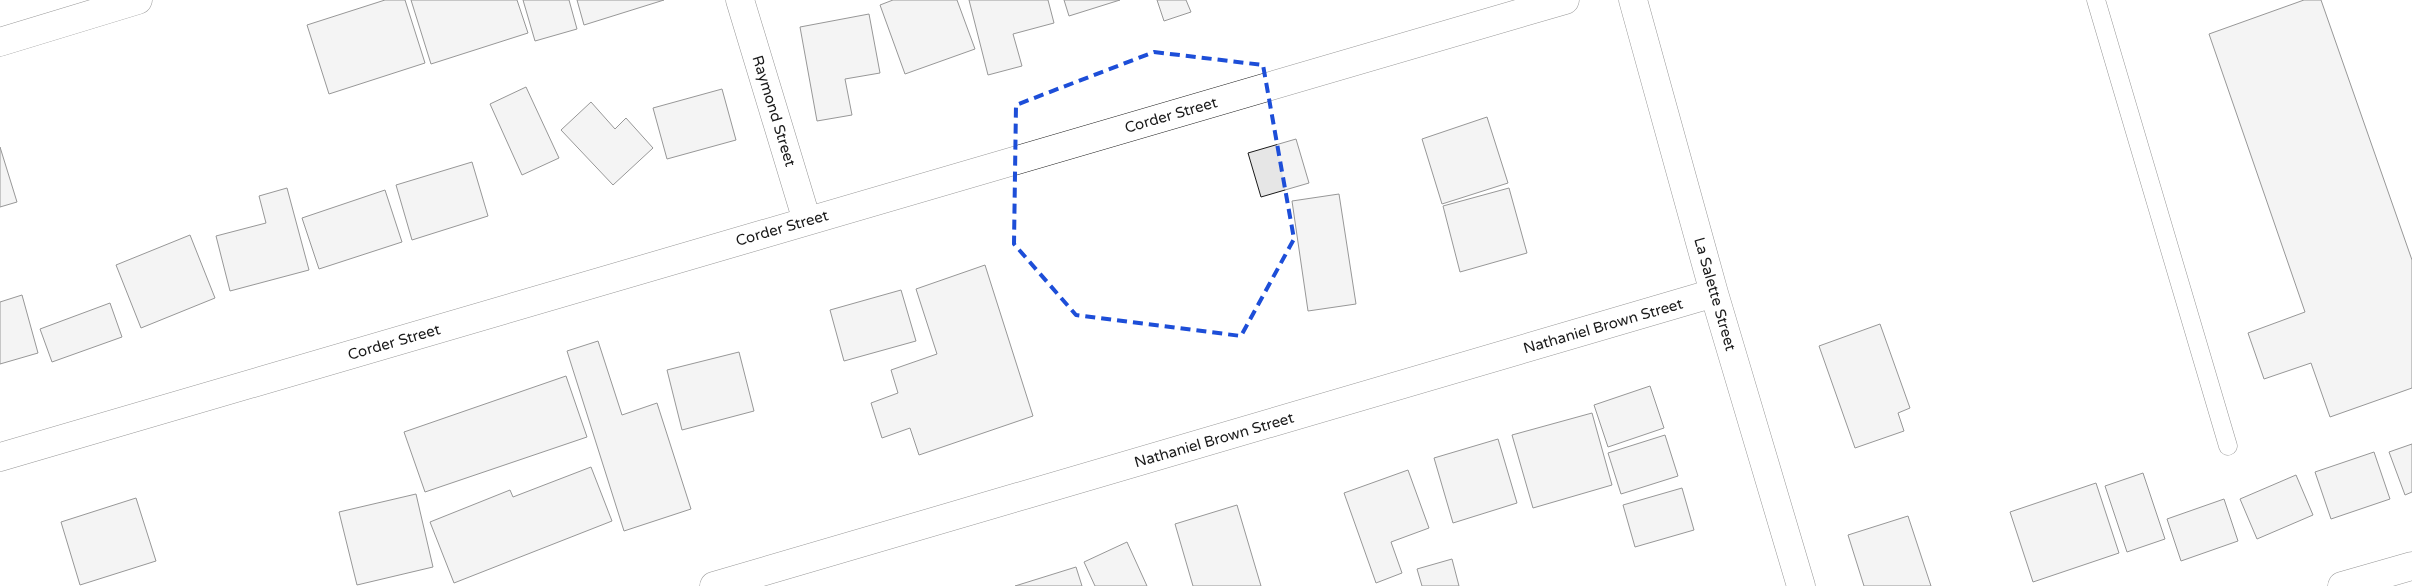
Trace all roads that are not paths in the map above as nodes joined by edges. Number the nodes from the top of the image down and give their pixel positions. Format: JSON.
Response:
{"nodes":[{"id":1,"x":138,"y":0,"type":"edge"},
{"id":2,"x":740,"y":0,"type":"edge"},
{"id":3,"x":1565,"y":0,"type":"edge"},
{"id":4,"x":1633,"y":0,"type":"edge"},
{"id":5,"x":2096,"y":0,"type":"edge"},
{"id":6,"x":0,"y":42,"type":"edge"},
{"id":7,"x":807,"y":221,"type":"junction"},
{"id":8,"x":1714,"y":293,"type":"junction"},
{"id":9,"x":2228,"y":446,"type":"dead end"},
{"id":10,"x":0,"y":457,"type":"edge"},
{"id":11,"x":2412,"y":566,"type":"edge"},
{"id":12,"x":714,"y":586,"type":"edge"},
{"id":13,"x":1801,"y":586,"type":"edge"},
{"id":14,"x":2342,"y":586,"type":"edge"}],
"edges":[{"from":1,"to":6,"type":"street"},
{"from":2,"to":7,"type":"street","name":"Raymond Street"},
{"from":3,"to":7,"type":"street","name":"Corder Street"},
{"from":4,"to":8,"type":"street","name":"La Salette Street"},
{"from":5,"to":9,"type":"lane"},
{"from":7,"to":10,"type":"street","name":"Corder Street"},
{"from":8,"to":12,"type":"street","name":"Nathaniel Brown Street"},
{"from":8,"to":13,"type":"street","name":"La Salette Street"},
{"from":11,"to":14,"type":"street"}]}
